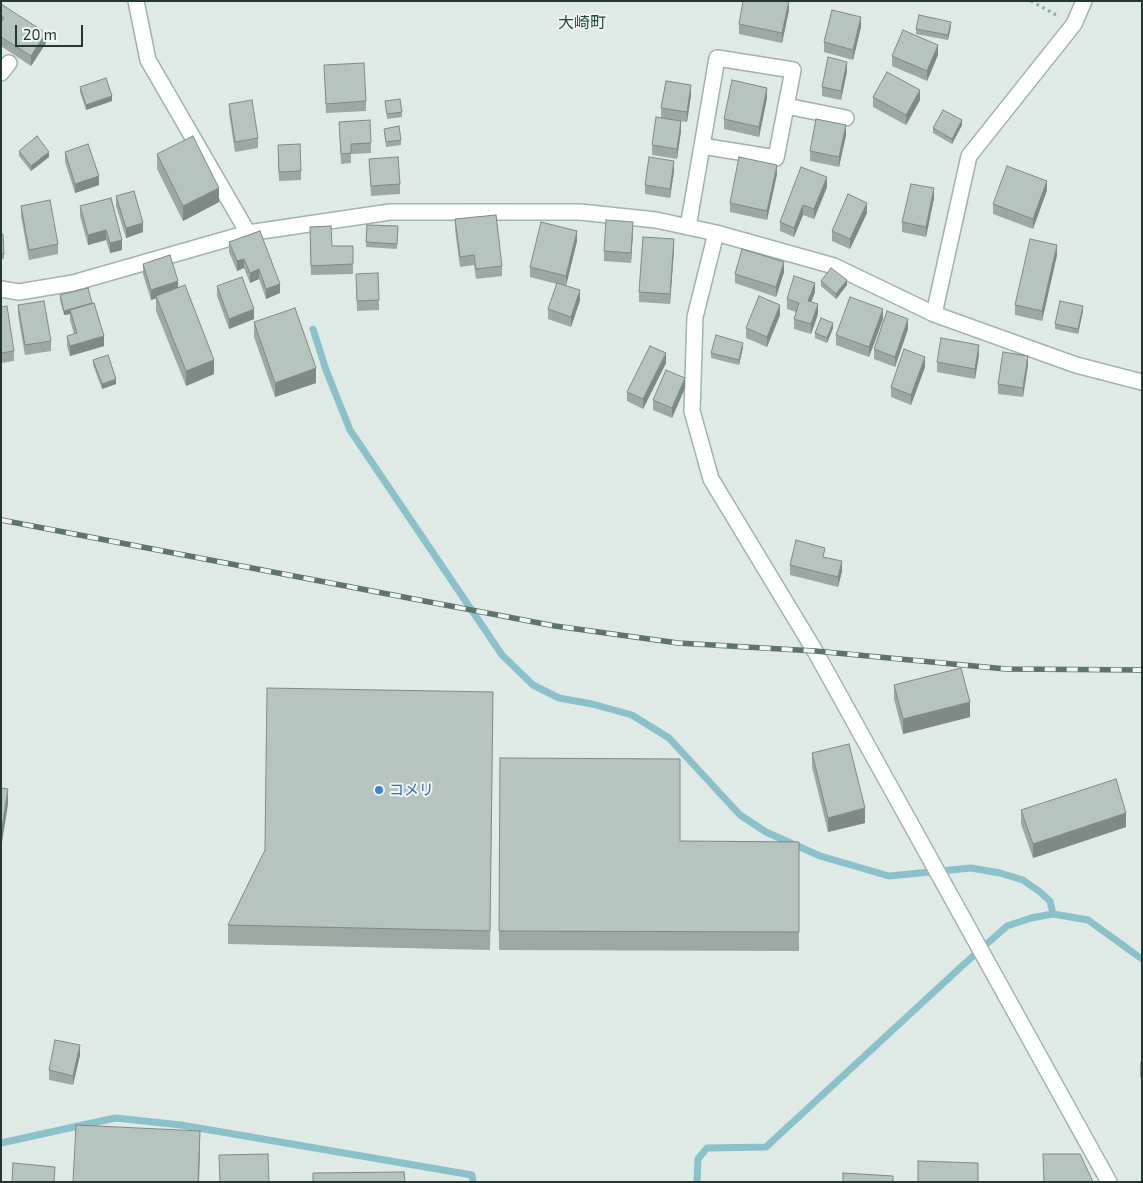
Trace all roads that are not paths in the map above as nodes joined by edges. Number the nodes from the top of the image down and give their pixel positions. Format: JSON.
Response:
{"nodes":[{"id":1,"x":136,"y":1,"type":"edge"},
{"id":2,"x":1084,"y":1,"type":"edge"},
{"id":3,"x":786,"y":106,"type":"junction"},
{"id":4,"x":846,"y":118,"type":"dead end"},
{"id":5,"x":702,"y":146,"type":"junction"},
{"id":6,"x":688,"y":227,"type":"junction"},
{"id":7,"x":248,"y":232,"type":"junction"},
{"id":8,"x":716,"y":234,"type":"junction"},
{"id":9,"x":1,"y":289,"type":"edge"},
{"id":10,"x":934,"y":314,"type":"junction"},
{"id":11,"x":1142,"y":382,"type":"edge"},
{"id":12,"x":1109,"y":1182,"type":"edge"}],
"edges":[{"from":1,"to":7,"type":"street"},
{"from":2,"to":10,"type":"street"},
{"from":3,"to":4,"type":"street"},
{"from":3,"to":5,"type":"street"},
{"from":3,"to":5,"type":"street"},
{"from":5,"to":6,"type":"street"},
{"from":6,"to":7,"type":"street"},
{"from":6,"to":8,"type":"street"},
{"from":7,"to":9,"type":"street"},
{"from":8,"to":10,"type":"street"},
{"from":8,"to":12,"type":"street"},
{"from":10,"to":11,"type":"street"}]}
